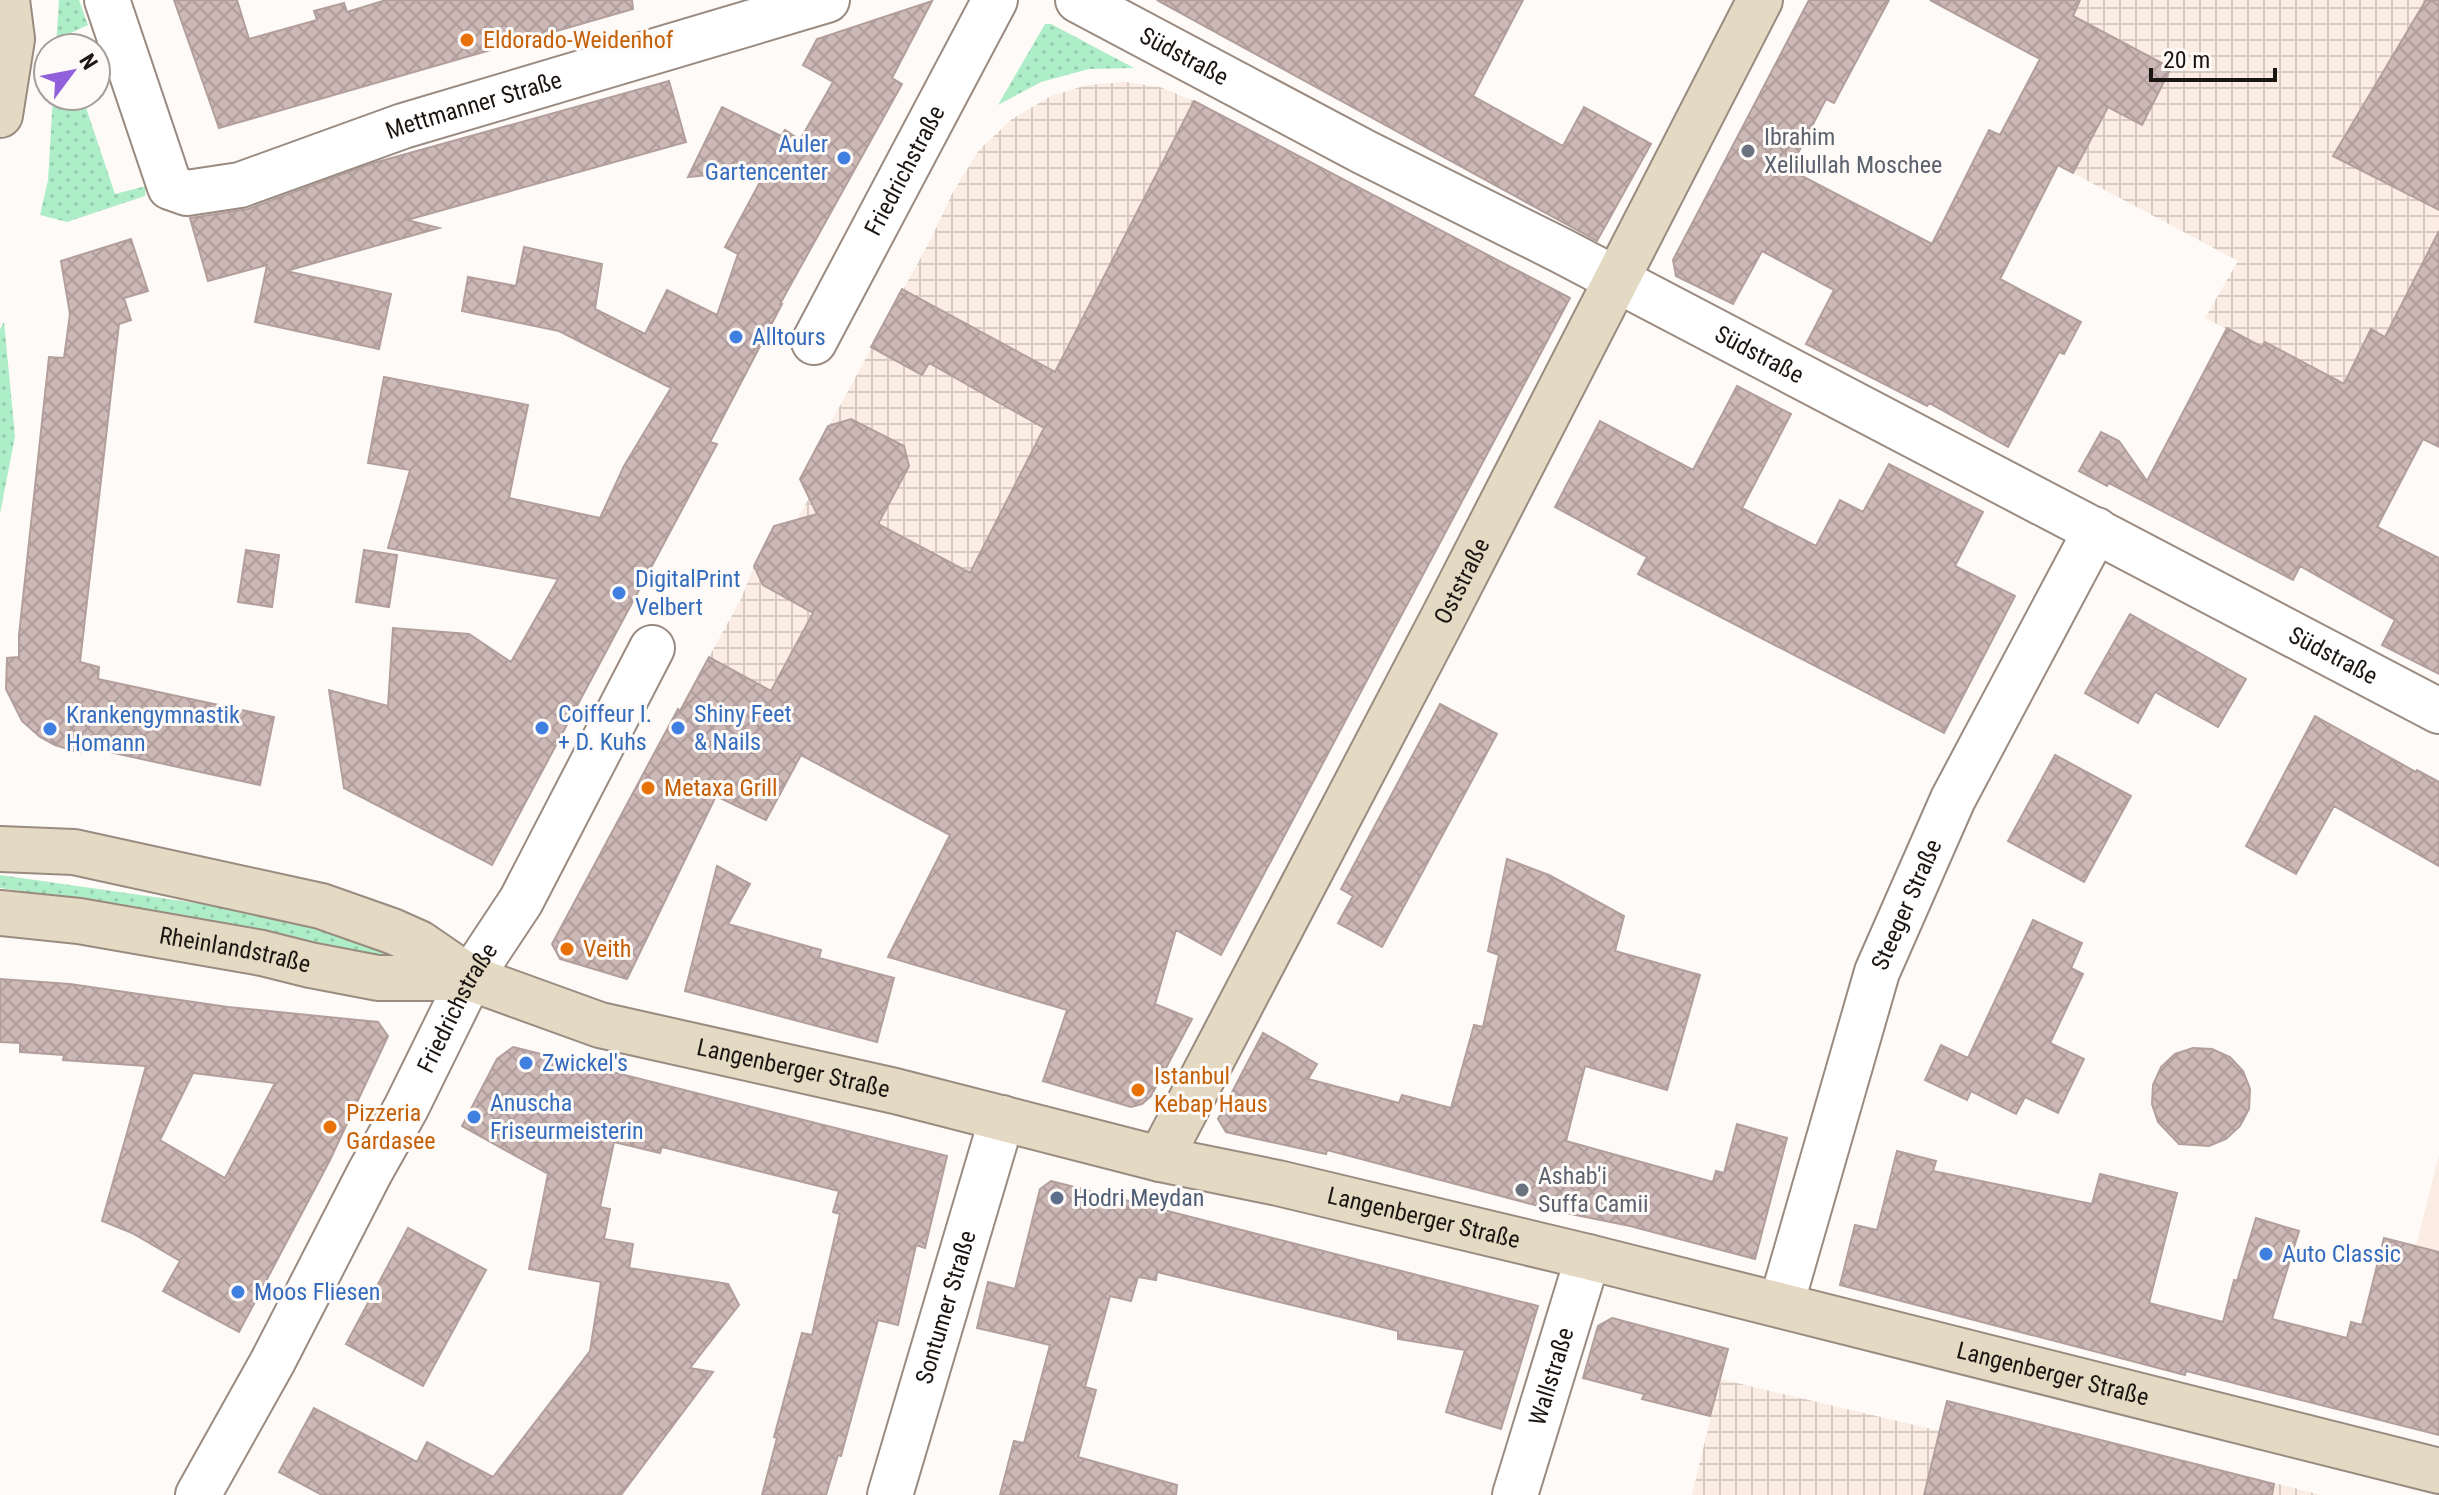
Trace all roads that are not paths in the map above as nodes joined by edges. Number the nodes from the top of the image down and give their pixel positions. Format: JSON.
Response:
{"nodes":[{"id":1,"x":7,"y":0,"type":"edge"},
{"id":2,"x":107,"y":0,"type":"edge"},
{"id":3,"x":827,"y":0,"type":"edge"},
{"id":4,"x":995,"y":0,"type":"edge"},
{"id":5,"x":1078,"y":0,"type":"edge"},
{"id":6,"x":1760,"y":0,"type":"edge"},
{"id":7,"x":0,"y":115,"type":"edge"},
{"id":8,"x":1616,"y":280,"type":"junction"},
{"id":9,"x":814,"y":342,"type":"dead end"},
{"id":10,"x":2096,"y":530,"type":"junction"},
{"id":11,"x":652,"y":648,"type":"dead end"},
{"id":12,"x":2439,"y":711,"type":"edge"},
{"id":13,"x":0,"y":849,"type":"edge"},
{"id":14,"x":0,"y":913,"type":"edge"},
{"id":15,"x":470,"y":978,"type":"junction"},
{"id":16,"x":1002,"y":1118,"type":"junction"},
{"id":17,"x":1160,"y":1159,"type":"junction"},
{"id":18,"x":1588,"y":1257,"type":"junction"},
{"id":19,"x":1781,"y":1305,"type":"junction"},
{"id":20,"x":2439,"y":1471,"type":"edge"},
{"id":21,"x":198,"y":1495,"type":"edge"},
{"id":22,"x":890,"y":1495,"type":"edge"},
{"id":23,"x":1515,"y":1495,"type":"edge"}],
"edges":[{"from":1,"to":7,"type":"main road"},
{"from":2,"to":3,"type":"street","name":"Mettmanner Straße"},
{"from":4,"to":9,"type":"street","name":"Friedrichstraße"},
{"from":5,"to":8,"type":"street","name":"Südstraße"},
{"from":6,"to":8,"type":"main road","name":"Oststraße"},
{"from":8,"to":10,"type":"street","name":"Südstraße"},
{"from":8,"to":17,"type":"main road","name":"Oststraße"},
{"from":10,"to":12,"type":"street","name":"Südstraße"},
{"from":10,"to":19,"type":"street","name":"Steeger Straße"},
{"from":11,"to":15,"type":"street","name":"Friedrichstraße"},
{"from":13,"to":15,"type":"main road","name":"Langenberger Straße"},
{"from":14,"to":15,"type":"main road","name":"Rheinlandstraße"},
{"from":15,"to":16,"type":"main road","name":"Langenberger Straße"},
{"from":15,"to":21,"type":"street","name":"Friedrichstraße"},
{"from":16,"to":17,"type":"main road","name":"Langenberger Straße"},
{"from":16,"to":22,"type":"street","name":"Sontumer Straße"},
{"from":17,"to":18,"type":"main road","name":"Langenberger Straße"},
{"from":18,"to":19,"type":"main road","name":"Langenberger Straße"},
{"from":18,"to":23,"type":"street","name":"Wallstraße"},
{"from":19,"to":20,"type":"main road","name":"Langenberger Straße"}]}
